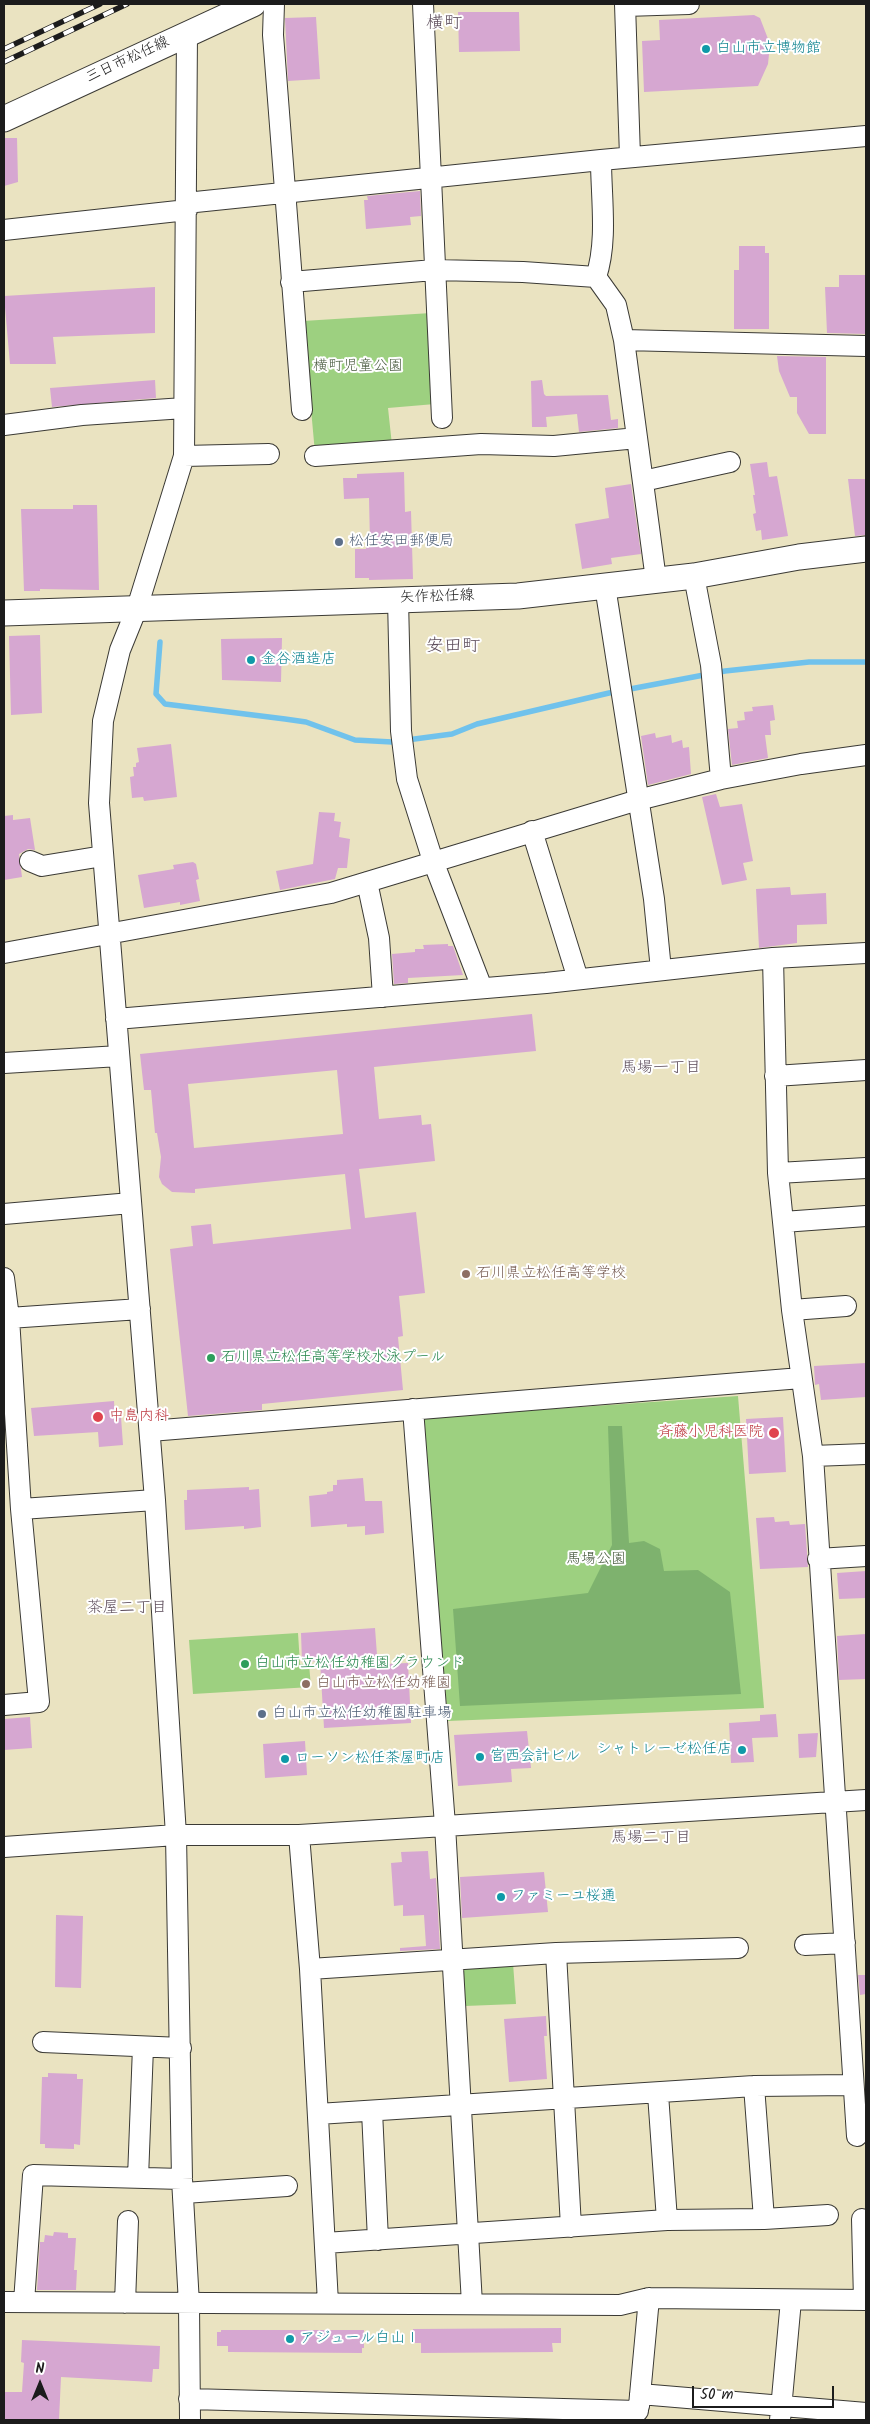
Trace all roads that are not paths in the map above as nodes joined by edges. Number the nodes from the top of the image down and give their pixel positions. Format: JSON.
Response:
{"nodes":[{"id":1,"x":253,"y":4,"type":"edge"},
{"id":2,"x":274,"y":4,"type":"edge"},
{"id":3,"x":423,"y":4,"type":"edge"},
{"id":4,"x":689,"y":4,"type":"edge"},
{"id":5,"x":625,"y":5,"type":"edge"},
{"id":6,"x":187,"y":33,"type":"junction"},
{"id":7,"x":4,"y":119,"type":"edge"},
{"id":8,"x":866,"y":136,"type":"edge"},
{"id":9,"x":630,"y":157,"type":"junction"},
{"id":10,"x":601,"y":160,"type":"junction"},
{"id":11,"x":431,"y":179,"type":"junction"},
{"id":12,"x":284,"y":192,"type":"junction"},
{"id":13,"x":186,"y":206,"type":"junction"},
{"id":14,"x":4,"y":230,"type":"edge"},
{"id":15,"x":434,"y":270,"type":"junction"},
{"id":16,"x":596,"y":277,"type":"junction"},
{"id":17,"x":292,"y":282,"type":"junction"},
{"id":18,"x":624,"y":340,"type":"junction"},
{"id":19,"x":866,"y":346,"type":"edge"},
{"id":20,"x":184,"y":408,"type":"junction"},
{"id":21,"x":302,"y":410,"type":"dead end"},
{"id":22,"x":442,"y":418,"type":"dead end"},
{"id":23,"x":4,"y":425,"type":"edge"},
{"id":24,"x":637,"y":438,"type":"junction"},
{"id":25,"x":269,"y":454,"type":"dead end"},
{"id":26,"x":184,"y":456,"type":"junction"},
{"id":27,"x":315,"y":456,"type":"dead end"},
{"id":28,"x":730,"y":462,"type":"dead end"},
{"id":29,"x":643,"y":482,"type":"junction"},
{"id":30,"x":866,"y":549,"type":"edge"},
{"id":31,"x":694,"y":576,"type":"junction"},
{"id":32,"x":656,"y":580,"type":"junction"},
{"id":33,"x":605,"y":586,"type":"junction"},
{"id":34,"x":398,"y":599,"type":"junction"},
{"id":35,"x":137,"y":608,"type":"junction"},
{"id":36,"x":4,"y":613,"type":"edge"},
{"id":37,"x":866,"y":755,"type":"edge"},
{"id":38,"x":721,"y":779,"type":"junction"},
{"id":39,"x":638,"y":800,"type":"junction"},
{"id":40,"x":532,"y":831,"type":"junction"},
{"id":41,"x":103,"y":856,"type":"junction"},
{"id":42,"x":30,"y":861,"type":"dead end"},
{"id":43,"x":433,"y":861,"type":"junction"},
{"id":44,"x":367,"y":882,"type":"junction"},
{"id":45,"x":109,"y":935,"type":"junction"},
{"id":46,"x":4,"y":953,"type":"edge"},
{"id":47,"x":866,"y":953,"type":"edge"},
{"id":48,"x":773,"y":958,"type":"junction"},
{"id":49,"x":661,"y":970,"type":"junction"},
{"id":50,"x":578,"y":979,"type":"junction"},
{"id":51,"x":482,"y":988,"type":"junction"},
{"id":52,"x":383,"y":997,"type":"junction"},
{"id":53,"x":116,"y":1019,"type":"junction"},
{"id":54,"x":119,"y":1056,"type":"junction"},
{"id":55,"x":4,"y":1063,"type":"edge"},
{"id":56,"x":866,"y":1070,"type":"edge"},
{"id":57,"x":775,"y":1076,"type":"junction"},
{"id":58,"x":866,"y":1168,"type":"edge"},
{"id":59,"x":778,"y":1173,"type":"junction"},
{"id":60,"x":131,"y":1203,"type":"junction"},
{"id":61,"x":4,"y":1214,"type":"edge"},
{"id":62,"x":866,"y":1216,"type":"edge"},
{"id":63,"x":783,"y":1222,"type":"junction"},
{"id":64,"x":4,"y":1278,"type":"edge"},
{"id":65,"x":846,"y":1306,"type":"dead end"},
{"id":66,"x":140,"y":1309,"type":"junction"},
{"id":67,"x":792,"y":1310,"type":"junction"},
{"id":68,"x":9,"y":1318,"type":"junction"},
{"id":69,"x":801,"y":1378,"type":"junction"},
{"id":70,"x":413,"y":1409,"type":"junction"},
{"id":71,"x":150,"y":1431,"type":"junction"},
{"id":72,"x":866,"y":1454,"type":"edge"},
{"id":73,"x":813,"y":1456,"type":"junction"},
{"id":74,"x":155,"y":1500,"type":"junction"},
{"id":75,"x":15,"y":1501,"type":"edge"},
{"id":76,"x":866,"y":1556,"type":"edge"},
{"id":77,"x":818,"y":1559,"type":"junction"},
{"id":78,"x":4,"y":1705,"type":"edge"},
{"id":79,"x":866,"y":1800,"type":"edge"},
{"id":80,"x":834,"y":1802,"type":"junction"},
{"id":81,"x":445,"y":1825,"type":"junction"},
{"id":82,"x":176,"y":1835,"type":"junction"},
{"id":83,"x":299,"y":1835,"type":"junction"},
{"id":84,"x":4,"y":1847,"type":"edge"},
{"id":85,"x":845,"y":1942,"type":"junction"},
{"id":86,"x":805,"y":1945,"type":"dead end"},
{"id":87,"x":738,"y":1948,"type":"dead end"},
{"id":88,"x":556,"y":1953,"type":"junction"},
{"id":89,"x":452,"y":1961,"type":"junction"},
{"id":90,"x":310,"y":1969,"type":"junction"},
{"id":91,"x":42,"y":2042,"type":"dead end"},
{"id":92,"x":143,"y":2046,"type":"junction"},
{"id":93,"x":181,"y":2048,"type":"junction"},
{"id":94,"x":754,"y":2086,"type":"junction"},
{"id":95,"x":857,"y":2093,"type":"edge"},
{"id":96,"x":658,"y":2094,"type":"junction"},
{"id":97,"x":563,"y":2097,"type":"junction"},
{"id":98,"x":462,"y":2104,"type":"junction"},
{"id":99,"x":372,"y":2111,"type":"junction"},
{"id":100,"x":318,"y":2114,"type":"junction"},
{"id":101,"x":856,"y":2136,"type":"dead end"},
{"id":102,"x":138,"y":2178,"type":"junction"},
{"id":103,"x":183,"y":2186,"type":"junction"},
{"id":104,"x":287,"y":2186,"type":"dead end"},
{"id":105,"x":828,"y":2215,"type":"dead end"},
{"id":106,"x":764,"y":2219,"type":"junction"},
{"id":107,"x":862,"y":2219,"type":"dead end"},
{"id":108,"x":667,"y":2220,"type":"junction"},
{"id":109,"x":128,"y":2221,"type":"dead end"},
{"id":110,"x":571,"y":2227,"type":"junction"},
{"id":111,"x":468,"y":2234,"type":"junction"},
{"id":112,"x":378,"y":2240,"type":"junction"},
{"id":113,"x":325,"y":2243,"type":"junction"},
{"id":114,"x":649,"y":2298,"type":"junction"},
{"id":115,"x":791,"y":2300,"type":"junction"},
{"id":116,"x":865,"y":2300,"type":"edge"},
{"id":117,"x":4,"y":2302,"type":"edge"},
{"id":118,"x":24,"y":2302,"type":"junction"},
{"id":119,"x":125,"y":2303,"type":"junction"},
{"id":120,"x":328,"y":2303,"type":"junction"},
{"id":121,"x":190,"y":2304,"type":"junction"},
{"id":122,"x":472,"y":2304,"type":"junction"},
{"id":123,"x":190,"y":2399,"type":"junction"},
{"id":124,"x":638,"y":2408,"type":"edge"},
{"id":125,"x":780,"y":2412,"type":"edge"},
{"id":126,"x":480,"y":2413,"type":"edge"},
{"id":127,"x":866,"y":2413,"type":"edge"},
{"id":128,"x":190,"y":2420,"type":"edge"}],
"edges":[{"from":1,"to":6,"type":"main road","name":"三日市松任線"},
{"from":2,"to":12,"type":"street"},
{"from":3,"to":11,"type":"street"},
{"from":4,"to":5,"type":"street"},
{"from":5,"to":9,"type":"street"},
{"from":6,"to":7,"type":"main road","name":"三日市松任線"},
{"from":6,"to":13,"type":"street"},
{"from":8,"to":9,"type":"street"},
{"from":9,"to":10,"type":"street"},
{"from":10,"to":11,"type":"street"},
{"from":10,"to":16,"type":"street"},
{"from":11,"to":12,"type":"street"},
{"from":11,"to":15,"type":"street"},
{"from":12,"to":13,"type":"street"},
{"from":12,"to":17,"type":"street"},
{"from":13,"to":14,"type":"street"},
{"from":13,"to":20,"type":"street"},
{"from":15,"to":16,"type":"street"},
{"from":15,"to":17,"type":"street"},
{"from":15,"to":22,"type":"street"},
{"from":16,"to":18,"type":"street"},
{"from":17,"to":21,"type":"street"},
{"from":18,"to":19,"type":"street"},
{"from":18,"to":24,"type":"street"},
{"from":20,"to":23,"type":"street"},
{"from":20,"to":26,"type":"street"},
{"from":24,"to":27,"type":"street"},
{"from":24,"to":29,"type":"street"},
{"from":25,"to":26,"type":"street"},
{"from":26,"to":35,"type":"street"},
{"from":28,"to":29,"type":"street"},
{"from":29,"to":32,"type":"street"},
{"from":30,"to":31,"type":"main road","name":"矢作松任線"},
{"from":31,"to":32,"type":"main road","name":"矢作松任線"},
{"from":31,"to":38,"type":"street"},
{"from":32,"to":33,"type":"main road","name":"矢作松任線"},
{"from":33,"to":34,"type":"main road","name":"矢作松任線"},
{"from":33,"to":39,"type":"street"},
{"from":34,"to":35,"type":"main road","name":"矢作松任線"},
{"from":34,"to":43,"type":"street"},
{"from":35,"to":36,"type":"main road","name":"矢作松任線"},
{"from":35,"to":41,"type":"street"},
{"from":37,"to":38,"type":"street"},
{"from":38,"to":39,"type":"street"},
{"from":39,"to":40,"type":"street"},
{"from":39,"to":49,"type":"street"},
{"from":40,"to":43,"type":"street"},
{"from":40,"to":50,"type":"street"},
{"from":41,"to":42,"type":"street"},
{"from":41,"to":45,"type":"street"},
{"from":43,"to":44,"type":"street"},
{"from":43,"to":51,"type":"street"},
{"from":44,"to":45,"type":"street"},
{"from":44,"to":52,"type":"street"},
{"from":45,"to":46,"type":"street"},
{"from":45,"to":53,"type":"street"},
{"from":47,"to":48,"type":"street"},
{"from":48,"to":49,"type":"street"},
{"from":48,"to":57,"type":"street"},
{"from":49,"to":50,"type":"street"},
{"from":50,"to":51,"type":"street"},
{"from":51,"to":52,"type":"street"},
{"from":52,"to":53,"type":"street"},
{"from":53,"to":54,"type":"street"},
{"from":54,"to":55,"type":"street"},
{"from":54,"to":60,"type":"street"},
{"from":56,"to":57,"type":"street"},
{"from":57,"to":59,"type":"street"},
{"from":58,"to":59,"type":"street"},
{"from":59,"to":63,"type":"street"},
{"from":60,"to":61,"type":"street"},
{"from":60,"to":66,"type":"street"},
{"from":62,"to":63,"type":"street"},
{"from":63,"to":67,"type":"street"},
{"from":64,"to":68,"type":"street"},
{"from":65,"to":67,"type":"street"},
{"from":66,"to":68,"type":"street"},
{"from":66,"to":71,"type":"street"},
{"from":67,"to":69,"type":"street"},
{"from":68,"to":75,"type":"street"},
{"from":69,"to":70,"type":"street"},
{"from":69,"to":73,"type":"street"},
{"from":70,"to":71,"type":"street"},
{"from":70,"to":81,"type":"street"},
{"from":71,"to":74,"type":"street"},
{"from":72,"to":73,"type":"street"},
{"from":73,"to":77,"type":"street"},
{"from":74,"to":75,"type":"street"},
{"from":74,"to":82,"type":"street"},
{"from":75,"to":78,"type":"street"},
{"from":76,"to":77,"type":"street"},
{"from":77,"to":80,"type":"street"},
{"from":79,"to":80,"type":"street"},
{"from":80,"to":81,"type":"street"},
{"from":80,"to":85,"type":"street"},
{"from":81,"to":83,"type":"street"},
{"from":81,"to":89,"type":"street"},
{"from":82,"to":83,"type":"street"},
{"from":82,"to":84,"type":"street"},
{"from":82,"to":93,"type":"street"},
{"from":83,"to":90,"type":"street"},
{"from":85,"to":86,"type":"street"},
{"from":85,"to":95,"type":"street"},
{"from":87,"to":88,"type":"street"},
{"from":88,"to":89,"type":"street"},
{"from":88,"to":97,"type":"street"},
{"from":89,"to":90,"type":"street"},
{"from":89,"to":98,"type":"street"},
{"from":90,"to":100,"type":"street"},
{"from":91,"to":92,"type":"street"},
{"from":92,"to":93,"type":"street"},
{"from":92,"to":102,"type":"street"},
{"from":93,"to":103,"type":"street"},
{"from":94,"to":95,"type":"street"},
{"from":94,"to":96,"type":"street"},
{"from":94,"to":106,"type":"street"},
{"from":95,"to":101,"type":"street"},
{"from":96,"to":97,"type":"street"},
{"from":96,"to":108,"type":"street"},
{"from":97,"to":98,"type":"street"},
{"from":97,"to":110,"type":"street"},
{"from":98,"to":99,"type":"street"},
{"from":98,"to":111,"type":"street"},
{"from":99,"to":100,"type":"street"},
{"from":99,"to":112,"type":"street"},
{"from":100,"to":113,"type":"street"},
{"from":102,"to":103,"type":"street"},
{"from":102,"to":118,"type":"street"},
{"from":103,"to":104,"type":"street"},
{"from":103,"to":121,"type":"street"},
{"from":105,"to":106,"type":"street"},
{"from":106,"to":108,"type":"street"},
{"from":107,"to":116,"type":"street"},
{"from":108,"to":110,"type":"street"},
{"from":109,"to":119,"type":"street"},
{"from":110,"to":111,"type":"street"},
{"from":111,"to":112,"type":"street"},
{"from":111,"to":122,"type":"street"},
{"from":112,"to":113,"type":"street"},
{"from":113,"to":120,"type":"street"},
{"from":114,"to":115,"type":"street"},
{"from":114,"to":122,"type":"street"},
{"from":114,"to":124,"type":"street"},
{"from":115,"to":116,"type":"street"},
{"from":115,"to":125,"type":"street"},
{"from":117,"to":118,"type":"street"},
{"from":118,"to":119,"type":"street"},
{"from":119,"to":121,"type":"street"},
{"from":120,"to":121,"type":"street"},
{"from":120,"to":122,"type":"street"},
{"from":121,"to":123,"type":"street"},
{"from":123,"to":126,"type":"street"},
{"from":123,"to":128,"type":"street"},
{"from":124,"to":125,"type":"street"},
{"from":124,"to":126,"type":"street"},
{"from":125,"to":127,"type":"street"}]}
